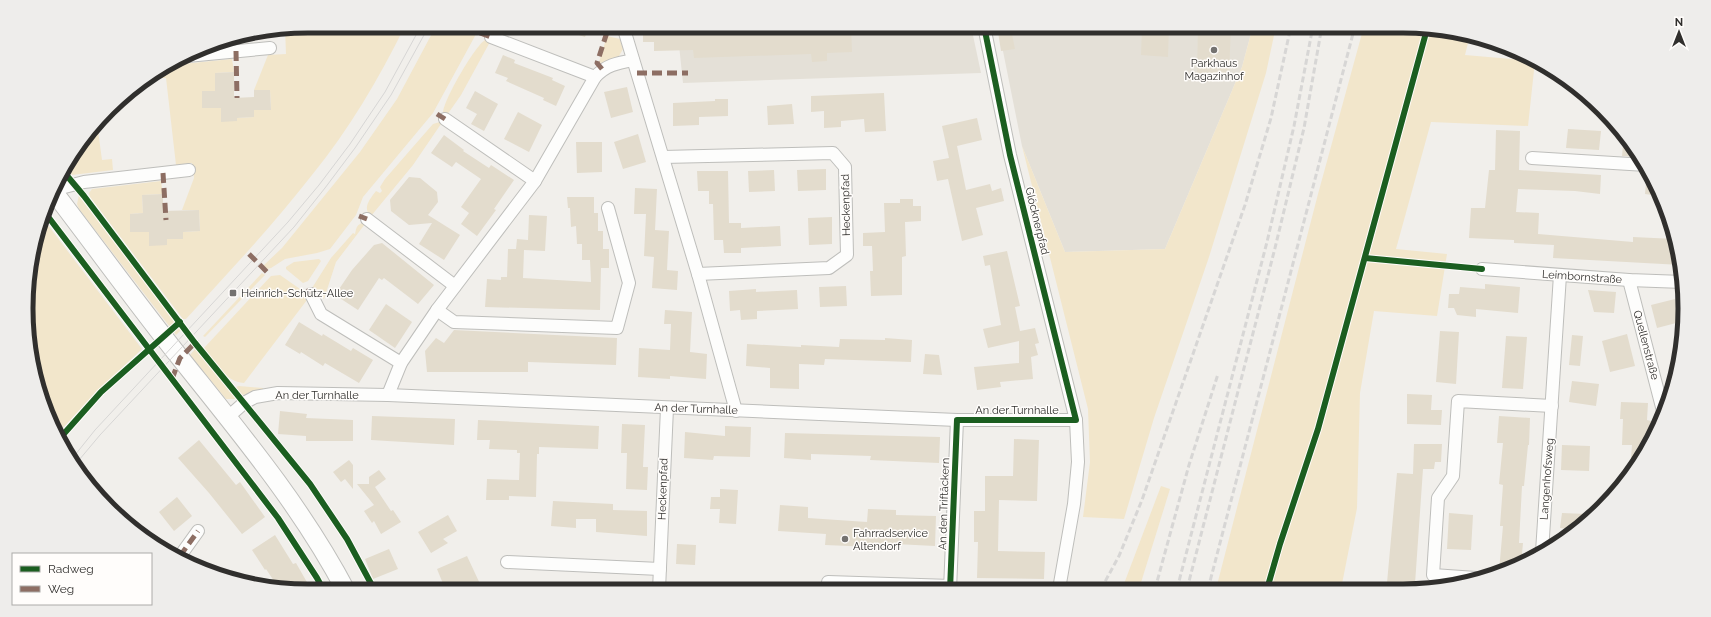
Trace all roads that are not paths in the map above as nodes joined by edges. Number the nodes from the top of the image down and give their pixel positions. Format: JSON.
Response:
{"nodes":[{"id":1,"x":625,"y":33,"type":"edge"},
{"id":2,"x":985,"y":33,"type":"edge"},
{"id":3,"x":491,"y":37,"type":"dead end"},
{"id":4,"x":270,"y":48,"type":"dead end"},
{"id":5,"x":202,"y":55,"type":"edge"},
{"id":6,"x":633,"y":60,"type":"junction"},
{"id":7,"x":595,"y":77,"type":"junction"},
{"id":8,"x":445,"y":119,"type":"dead end"},
{"id":9,"x":663,"y":157,"type":"junction"},
{"id":10,"x":1532,"y":158,"type":"dead end"},
{"id":11,"x":1637,"y":164,"type":"edge"},
{"id":12,"x":189,"y":170,"type":"dead end"},
{"id":13,"x":534,"y":181,"type":"junction"},
{"id":14,"x":61,"y":188,"type":"edge"},
{"id":15,"x":57,"y":196,"type":"edge"},
{"id":16,"x":608,"y":208,"type":"dead end"},
{"id":17,"x":368,"y":219,"type":"dead end"},
{"id":18,"x":1482,"y":269,"type":"dead end"},
{"id":19,"x":698,"y":274,"type":"junction"},
{"id":20,"x":1560,"y":275,"type":"junction"},
{"id":21,"x":1629,"y":280,"type":"junction"},
{"id":22,"x":1677,"y":282,"type":"edge"},
{"id":23,"x":455,"y":286,"type":"junction"},
{"id":24,"x":311,"y":294,"type":"dead end"},
{"id":25,"x":437,"y":310,"type":"junction"},
{"id":26,"x":400,"y":363,"type":"junction"},
{"id":27,"x":388,"y":395,"type":"junction"},
{"id":28,"x":1661,"y":403,"type":"edge"},
{"id":29,"x":1552,"y":406,"type":"junction"},
{"id":30,"x":667,"y":408,"type":"junction"},
{"id":31,"x":736,"y":410,"type":"junction"},
{"id":32,"x":228,"y":417,"type":"junction"},
{"id":33,"x":957,"y":420,"type":"junction"},
{"id":34,"x":1076,"y":420,"type":"junction"},
{"id":35,"x":198,"y":531,"type":"dead end"},
{"id":36,"x":1542,"y":546,"type":"edge"},
{"id":37,"x":182,"y":553,"type":"edge"},
{"id":38,"x":507,"y":562,"type":"dead end"},
{"id":39,"x":660,"y":569,"type":"junction"},
{"id":40,"x":1464,"y":577,"type":"edge"},
{"id":41,"x":828,"y":582,"type":"dead end"},
{"id":42,"x":342,"y":584,"type":"edge"},
{"id":43,"x":659,"y":584,"type":"edge"},
{"id":44,"x":869,"y":584,"type":"edge"},
{"id":45,"x":950,"y":584,"type":"edge"},
{"id":46,"x":1060,"y":584,"type":"edge"}],
"edges":[{"from":1,"to":6,"type":"street"},
{"from":2,"to":34,"type":"street","name":"Glöcknerpfad"},
{"from":3,"to":7,"type":"street"},
{"from":4,"to":5,"type":"street"},
{"from":6,"to":7,"type":"street"},
{"from":6,"to":9,"type":"street"},
{"from":7,"to":13,"type":"street"},
{"from":8,"to":13,"type":"street"},
{"from":9,"to":19,"type":"street"},
{"from":9,"to":19,"type":"street","name":"Heckenpfad"},
{"from":10,"to":11,"type":"street"},
{"from":12,"to":14,"type":"street"},
{"from":13,"to":23,"type":"street"},
{"from":15,"to":32,"type":"main road"},
{"from":16,"to":25,"type":"street"},
{"from":17,"to":23,"type":"street"},
{"from":18,"to":20,"type":"street","name":"Leimbornstraße"},
{"from":19,"to":31,"type":"street"},
{"from":20,"to":21,"type":"street","name":"Leimbornstraße"},
{"from":20,"to":29,"type":"street","name":"Langenhofsweg"},
{"from":21,"to":22,"type":"street","name":"Leimbornstraße"},
{"from":21,"to":28,"type":"street","name":"Quellenstraße"},
{"from":23,"to":25,"type":"street"},
{"from":24,"to":26,"type":"street"},
{"from":25,"to":26,"type":"street"},
{"from":26,"to":27,"type":"street"},
{"from":27,"to":30,"type":"street","name":"An der Turnhalle"},
{"from":27,"to":32,"type":"street","name":"An der Turnhalle"},
{"from":29,"to":36,"type":"street","name":"Langenhofsweg"},
{"from":29,"to":40,"type":"street"},
{"from":30,"to":31,"type":"street","name":"An der Turnhalle"},
{"from":30,"to":39,"type":"street","name":"Heckenpfad"},
{"from":31,"to":33,"type":"street","name":"An der Turnhalle"},
{"from":32,"to":42,"type":"main road"},
{"from":33,"to":34,"type":"street","name":"An der Turnhalle"},
{"from":33,"to":45,"type":"street","name":"An den Triftäckern"},
{"from":34,"to":46,"type":"street","name":"Glöcknerpfad"},
{"from":35,"to":37,"type":"street"},
{"from":38,"to":39,"type":"street"},
{"from":39,"to":43,"type":"street","name":"Heckenpfad"},
{"from":41,"to":44,"type":"street","name":"An den Triftäckern"}]}
